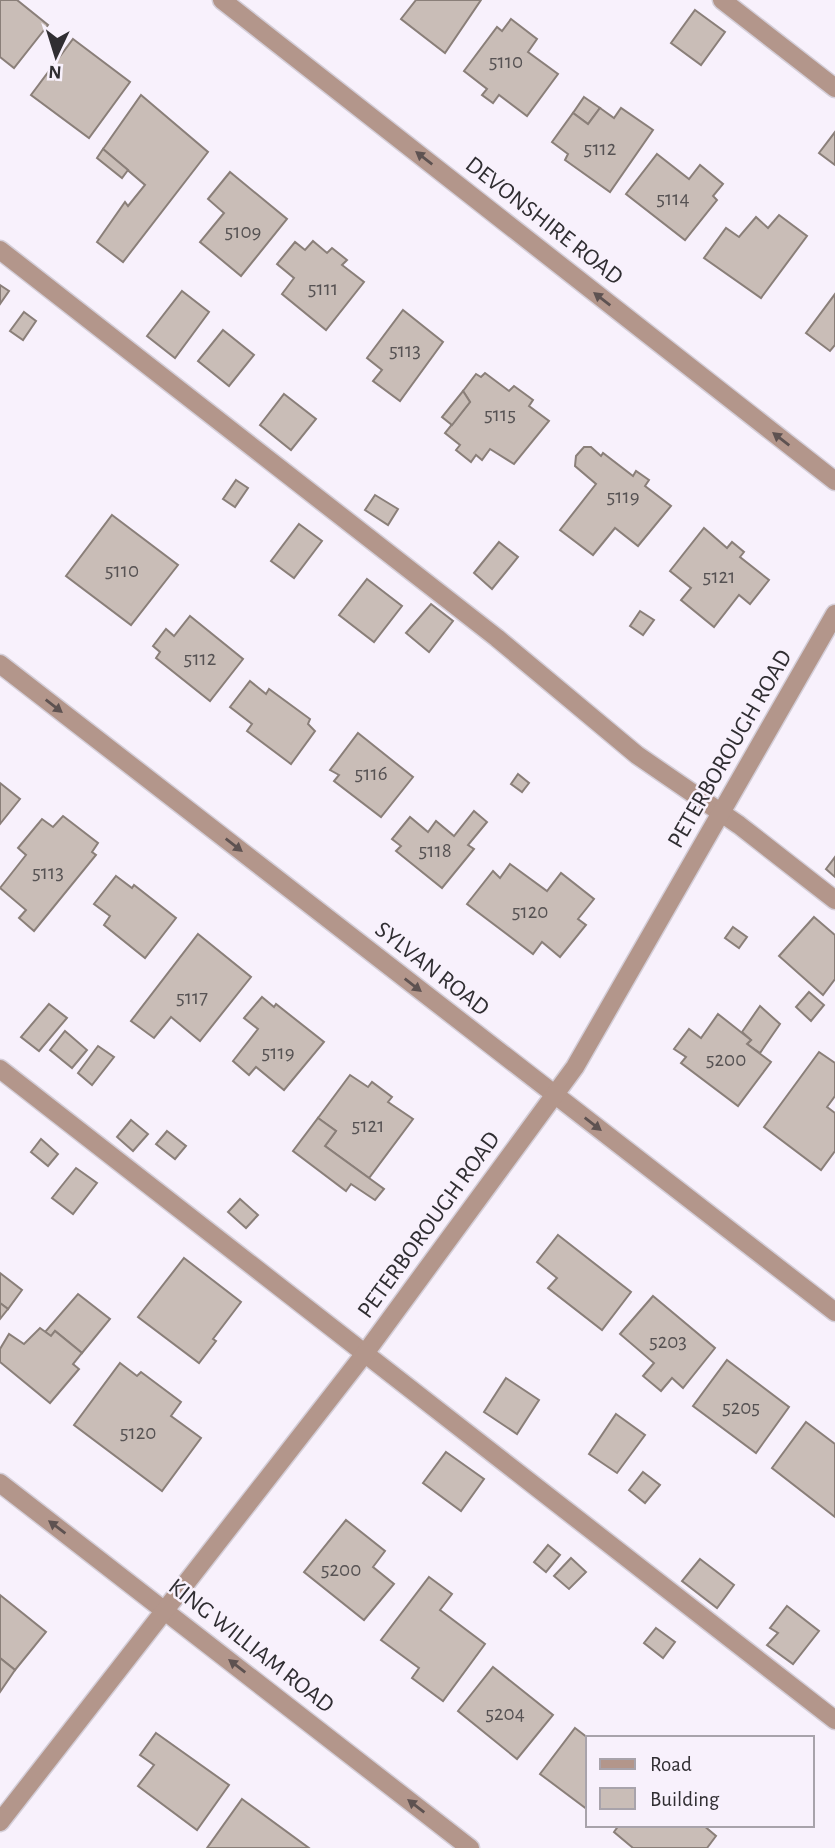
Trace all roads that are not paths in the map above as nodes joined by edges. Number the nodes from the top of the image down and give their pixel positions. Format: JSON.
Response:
{"nodes":[{"id":1,"x":222,"y":0,"type":"edge"},
{"id":2,"x":722,"y":0,"type":"edge"},
{"id":3,"x":835,"y":88,"type":"edge"},
{"id":4,"x":0,"y":250,"type":"edge"},
{"id":5,"x":835,"y":481,"type":"edge"},
{"id":6,"x":835,"y":614,"type":"edge"},
{"id":7,"x":0,"y":664,"type":"edge"},
{"id":8,"x":722,"y":814,"type":"junction"},
{"id":9,"x":835,"y":900,"type":"edge"},
{"id":10,"x":0,"y":1069,"type":"edge"},
{"id":11,"x":555,"y":1095,"type":"junction"},
{"id":12,"x":835,"y":1312,"type":"edge"},
{"id":13,"x":366,"y":1352,"type":"junction"},
{"id":14,"x":0,"y":1483,"type":"edge"},
{"id":15,"x":163,"y":1609,"type":"junction"},
{"id":16,"x":835,"y":1720,"type":"edge"},
{"id":17,"x":0,"y":1822,"type":"edge"},
{"id":18,"x":470,"y":1848,"type":"edge"}],
"edges":[{"from":5,"to":1,"type":"street","name":"DEVONSHIRE ROAD","one_way":true},
{"from":2,"to":3,"type":"street"},
{"from":4,"to":8,"type":"street"},
{"from":6,"to":8,"type":"street","name":"PETERBOROUGH ROAD"},
{"from":7,"to":11,"type":"street","name":"SYLVAN ROAD","one_way":true},
{"from":8,"to":9,"type":"street"},
{"from":8,"to":11,"type":"street","name":"PETERBOROUGH ROAD"},
{"from":10,"to":13,"type":"street"},
{"from":11,"to":12,"type":"street","name":"SYLVAN ROAD","one_way":true},
{"from":11,"to":13,"type":"street","name":"PETERBOROUGH ROAD"},
{"from":13,"to":15,"type":"street","name":"PETERBOROUGH ROAD"},
{"from":13,"to":16,"type":"street"},
{"from":15,"to":14,"type":"street","name":"KING WILLIAM ROAD","one_way":true},
{"from":15,"to":17,"type":"street","name":"PETERBOROUGH ROAD"},
{"from":18,"to":15,"type":"street","name":"KING WILLIAM ROAD","one_way":true}]}
